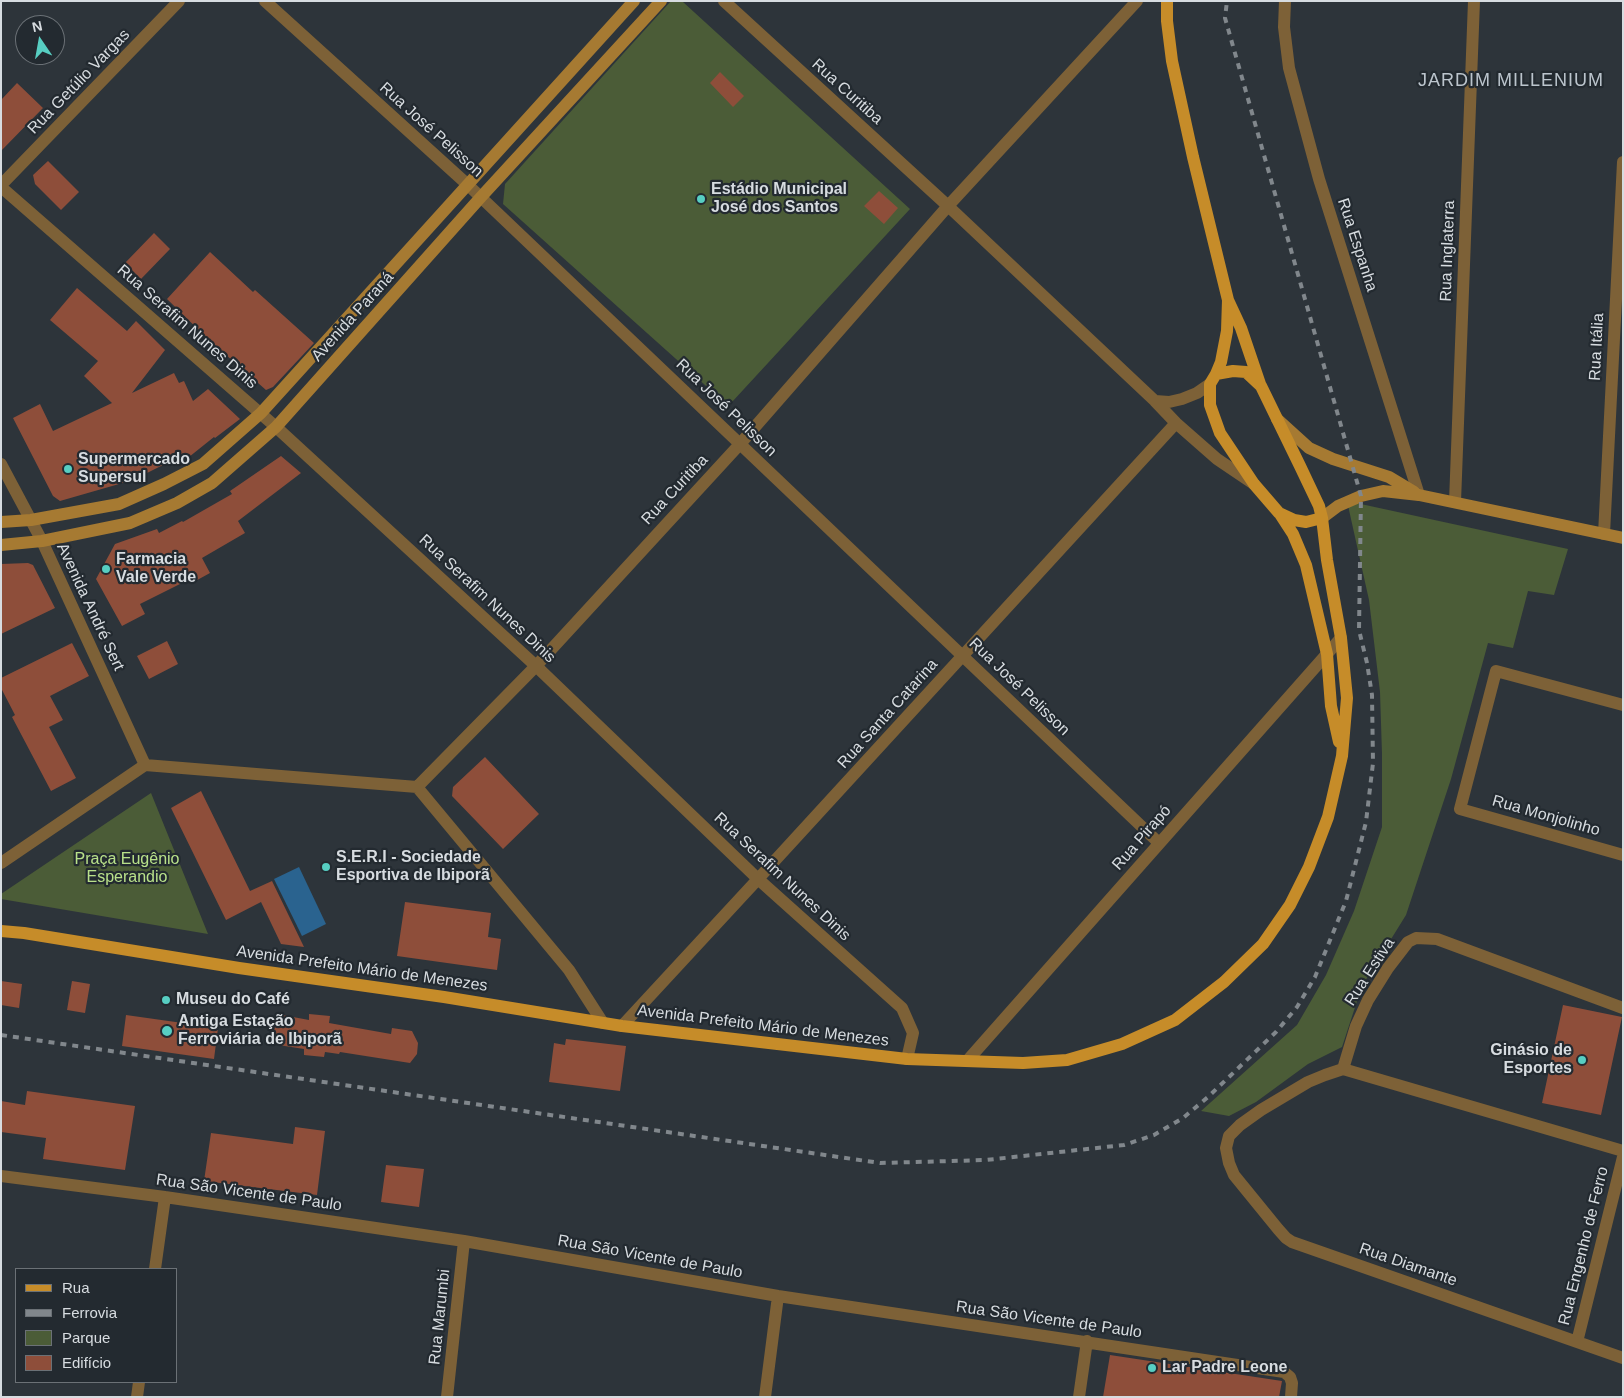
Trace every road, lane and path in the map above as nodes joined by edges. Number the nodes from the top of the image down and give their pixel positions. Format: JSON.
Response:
{"nodes":[{"id":1,"x":179,"y":1,"type":"edge"},
{"id":2,"x":266,"y":1,"type":"edge"},
{"id":3,"x":634,"y":1,"type":"edge"},
{"id":4,"x":661,"y":1,"type":"edge"},
{"id":5,"x":724,"y":1,"type":"edge"},
{"id":6,"x":1137,"y":1,"type":"edge"},
{"id":7,"x":1168,"y":1,"type":"edge"},
{"id":8,"x":1285,"y":1,"type":"edge"},
{"id":9,"x":1474,"y":1,"type":"edge"},
{"id":10,"x":1623,"y":162,"type":"edge"},
{"id":11,"x":468,"y":185,"type":"junction"},
{"id":12,"x":1,"y":186,"type":"edge"},
{"id":13,"x":481,"y":197,"type":"junction"},
{"id":14,"x":948,"y":206,"type":"junction"},
{"id":15,"x":1228,"y":300,"type":"junction"},
{"id":16,"x":1213,"y":379,"type":"junction"},
{"id":17,"x":1261,"y":386,"type":"junction"},
{"id":18,"x":1155,"y":401,"type":"junction"},
{"id":19,"x":260,"y":413,"type":"junction"},
{"id":20,"x":1275,"y":418,"type":"junction"},
{"id":21,"x":1176,"y":423,"type":"junction"},
{"id":22,"x":276,"y":427,"type":"junction"},
{"id":23,"x":740,"y":444,"type":"junction"},
{"id":24,"x":1,"y":464,"type":"edge"},
{"id":25,"x":1254,"y":484,"type":"junction"},
{"id":26,"x":1418,"y":494,"type":"junction"},
{"id":27,"x":1455,"y":502,"type":"junction"},
{"id":28,"x":1279,"y":513,"type":"junction"},
{"id":29,"x":1322,"y":518,"type":"junction"},
{"id":30,"x":31,"y":520,"type":"junction"},
{"id":31,"x":1,"y":522,"type":"edge"},
{"id":32,"x":1604,"y":534,"type":"junction"},
{"id":33,"x":1623,"y":538,"type":"edge"},
{"id":34,"x":42,"y":542,"type":"junction"},
{"id":35,"x":1,"y":545,"type":"edge"},
{"id":36,"x":1341,"y":638,"type":"junction"},
{"id":37,"x":1327,"y":654,"type":"junction"},
{"id":38,"x":963,"y":656,"type":"junction"},
{"id":39,"x":536,"y":666,"type":"junction"},
{"id":40,"x":1623,"y":705,"type":"edge"},
{"id":41,"x":1342,"y":756,"type":"junction"},
{"id":42,"x":145,"y":765,"type":"junction"},
{"id":43,"x":417,"y":787,"type":"junction"},
{"id":44,"x":1159,"y":843,"type":"junction"},
{"id":45,"x":1623,"y":855,"type":"edge"},
{"id":46,"x":1,"y":863,"type":"edge"},
{"id":47,"x":758,"y":879,"type":"junction"},
{"id":48,"x":1,"y":923,"type":"edge"},
{"id":49,"x":1,"y":931,"type":"edge"},
{"id":50,"x":24,"y":933,"type":"junction"},
{"id":51,"x":1623,"y":1008,"type":"edge"},
{"id":52,"x":603,"y":1023,"type":"junction"},
{"id":53,"x":622,"y":1026,"type":"junction"},
{"id":54,"x":907,"y":1059,"type":"junction"},
{"id":55,"x":967,"y":1061,"type":"junction"},
{"id":56,"x":1343,"y":1069,"type":"junction"},
{"id":57,"x":1623,"y":1151,"type":"edge"},
{"id":58,"x":1623,"y":1157,"type":"edge"},
{"id":59,"x":1,"y":1176,"type":"edge"},
{"id":60,"x":165,"y":1197,"type":"junction"},
{"id":61,"x":464,"y":1241,"type":"junction"},
{"id":62,"x":155,"y":1268,"type":"edge"},
{"id":63,"x":778,"y":1296,"type":"junction"},
{"id":64,"x":1087,"y":1341,"type":"junction"},
{"id":65,"x":1577,"y":1342,"type":"junction"},
{"id":66,"x":1623,"y":1358,"type":"edge"},
{"id":67,"x":139,"y":1383,"type":"edge"},
{"id":68,"x":137,"y":1397,"type":"edge"},
{"id":69,"x":447,"y":1397,"type":"edge"},
{"id":70,"x":765,"y":1397,"type":"edge"},
{"id":71,"x":1079,"y":1397,"type":"edge"},
{"id":72,"x":1291,"y":1397,"type":"edge"}],
"edges":[{"from":1,"to":12,"type":"street","name":"Rua Getúlio Vargas"},
{"from":2,"to":11,"type":"street","name":"Rua José Pelisson"},
{"from":3,"to":11,"type":"main road","name":"Avenida Paraná"},
{"from":4,"to":13,"type":"main road","name":"Avenida Paraná"},
{"from":5,"to":14,"type":"street","name":"Rua Curitiba"},
{"from":6,"to":14,"type":"street","name":"Rua Curitiba"},
{"from":7,"to":15,"type":"main road"},
{"from":8,"to":26,"type":"street","name":"Rua Espanha"},
{"from":9,"to":27,"type":"street","name":"Rua Inglaterra"},
{"from":10,"to":32,"type":"street","name":"Rua Itália"},
{"from":11,"to":13,"type":"street","name":"Rua José Pelisson"},
{"from":11,"to":19,"type":"main road","name":"Avenida Paraná"},
{"from":12,"to":19,"type":"street","name":"Rua Serafim Nunes Dinis"},
{"from":13,"to":22,"type":"main road","name":"Avenida Paraná"},
{"from":13,"to":23,"type":"street","name":"Rua José Pelisson"},
{"from":14,"to":18,"type":"street"},
{"from":14,"to":23,"type":"street","name":"Rua Curitiba"},
{"from":15,"to":16,"type":"main road"},
{"from":15,"to":17,"type":"main road"},
{"from":16,"to":17,"type":"main road"},
{"from":16,"to":18,"type":"street"},
{"from":16,"to":25,"type":"main road","name":"Avenida Prefeito Mário de Menezes"},
{"from":17,"to":20,"type":"main road","name":"Avenida Prefeito Mário de Menezes"},
{"from":18,"to":21,"type":"street"},
{"from":19,"to":22,"type":"street","name":"Rua Serafim Nunes Dinis"},
{"from":19,"to":30,"type":"main road","name":"Avenida Paraná"},
{"from":20,"to":26,"type":"main road"},
{"from":20,"to":29,"type":"main road","name":"Avenida Prefeito Mário de Menezes"},
{"from":21,"to":25,"type":"street"},
{"from":21,"to":38,"type":"street","name":"Rua Santa Catarina"},
{"from":22,"to":34,"type":"main road","name":"Avenida Paraná"},
{"from":22,"to":39,"type":"street","name":"Rua Serafim Nunes Dinis"},
{"from":23,"to":38,"type":"street","name":"Rua José Pelisson"},
{"from":23,"to":39,"type":"street","name":"Rua Curitiba"},
{"from":24,"to":30,"type":"street","name":"Avenida André Sert"},
{"from":25,"to":28,"type":"main road","name":"Avenida Prefeito Mário de Menezes"},
{"from":26,"to":27,"type":"main road"},
{"from":26,"to":29,"type":"main road"},
{"from":27,"to":32,"type":"main road"},
{"from":28,"to":29,"type":"main road"},
{"from":28,"to":37,"type":"main road","name":"Avenida Prefeito Mário de Menezes"},
{"from":29,"to":36,"type":"main road","name":"Avenida Prefeito Mário de Menezes"},
{"from":30,"to":31,"type":"main road","name":"Avenida Paraná"},
{"from":30,"to":34,"type":"street","name":"Avenida André Sert"},
{"from":32,"to":33,"type":"main road"},
{"from":34,"to":35,"type":"main road","name":"Avenida Paraná"},
{"from":34,"to":42,"type":"street","name":"Avenida André Sert"},
{"from":36,"to":37,"type":"street","name":"Rua Pirapó"},
{"from":36,"to":41,"type":"main road","name":"Avenida Prefeito Mário de Menezes"},
{"from":37,"to":41,"type":"main road","name":"Avenida Prefeito Mário de Menezes"},
{"from":37,"to":44,"type":"street","name":"Rua Pirapó"},
{"from":38,"to":44,"type":"street","name":"Rua José Pelisson"},
{"from":38,"to":47,"type":"street","name":"Rua Santa Catarina"},
{"from":39,"to":43,"type":"street","name":"Rua Curitiba"},
{"from":39,"to":47,"type":"street","name":"Rua Serafim Nunes Dinis"},
{"from":40,"to":45,"type":"street","name":"Rua Monjolinho"},
{"from":41,"to":55,"type":"main road","name":"Avenida Prefeito Mário de Menezes"},
{"from":42,"to":43,"type":"street"},
{"from":42,"to":46,"type":"street"},
{"from":43,"to":52,"type":"street"},
{"from":44,"to":55,"type":"street","name":"Rua Pirapó"},
{"from":47,"to":53,"type":"street","name":"Rua Santa Catarina"},
{"from":47,"to":54,"type":"street","name":"Rua Serafim Nunes Dinis"},
{"from":48,"to":50,"type":"main road","name":"Avenida Prefeito Mário de Menezes"},
{"from":49,"to":50,"type":"main road","name":"Avenida Prefeito Mário de Menezes"},
{"from":50,"to":52,"type":"main road","name":"Avenida Prefeito Mário de Menezes"},
{"from":51,"to":56,"type":"street","name":"Rua Estiva"},
{"from":52,"to":53,"type":"main road","name":"Avenida Prefeito Mário de Menezes"},
{"from":53,"to":54,"type":"main road","name":"Avenida Prefeito Mário de Menezes"},
{"from":54,"to":55,"type":"main road","name":"Avenida Prefeito Mário de Menezes"},
{"from":56,"to":57,"type":"street"},
{"from":56,"to":65,"type":"street","name":"Rua Diamante"},
{"from":58,"to":65,"type":"street","name":"Rua Engenho de Ferro"},
{"from":59,"to":60,"type":"street","name":"Rua São Vicente de Paulo"},
{"from":60,"to":61,"type":"street","name":"Rua São Vicente de Paulo"},
{"from":60,"to":62,"type":"street"},
{"from":61,"to":63,"type":"street","name":"Rua São Vicente de Paulo"},
{"from":61,"to":69,"type":"street","name":"Rua Marumbi"},
{"from":63,"to":64,"type":"street","name":"Rua São Vicente de Paulo"},
{"from":63,"to":70,"type":"street"},
{"from":64,"to":71,"type":"street"},
{"from":64,"to":72,"type":"street","name":"Rua São Vicente de Paulo"},
{"from":65,"to":66,"type":"street","name":"Rua Diamante"},
{"from":67,"to":68,"type":"street"}]}
